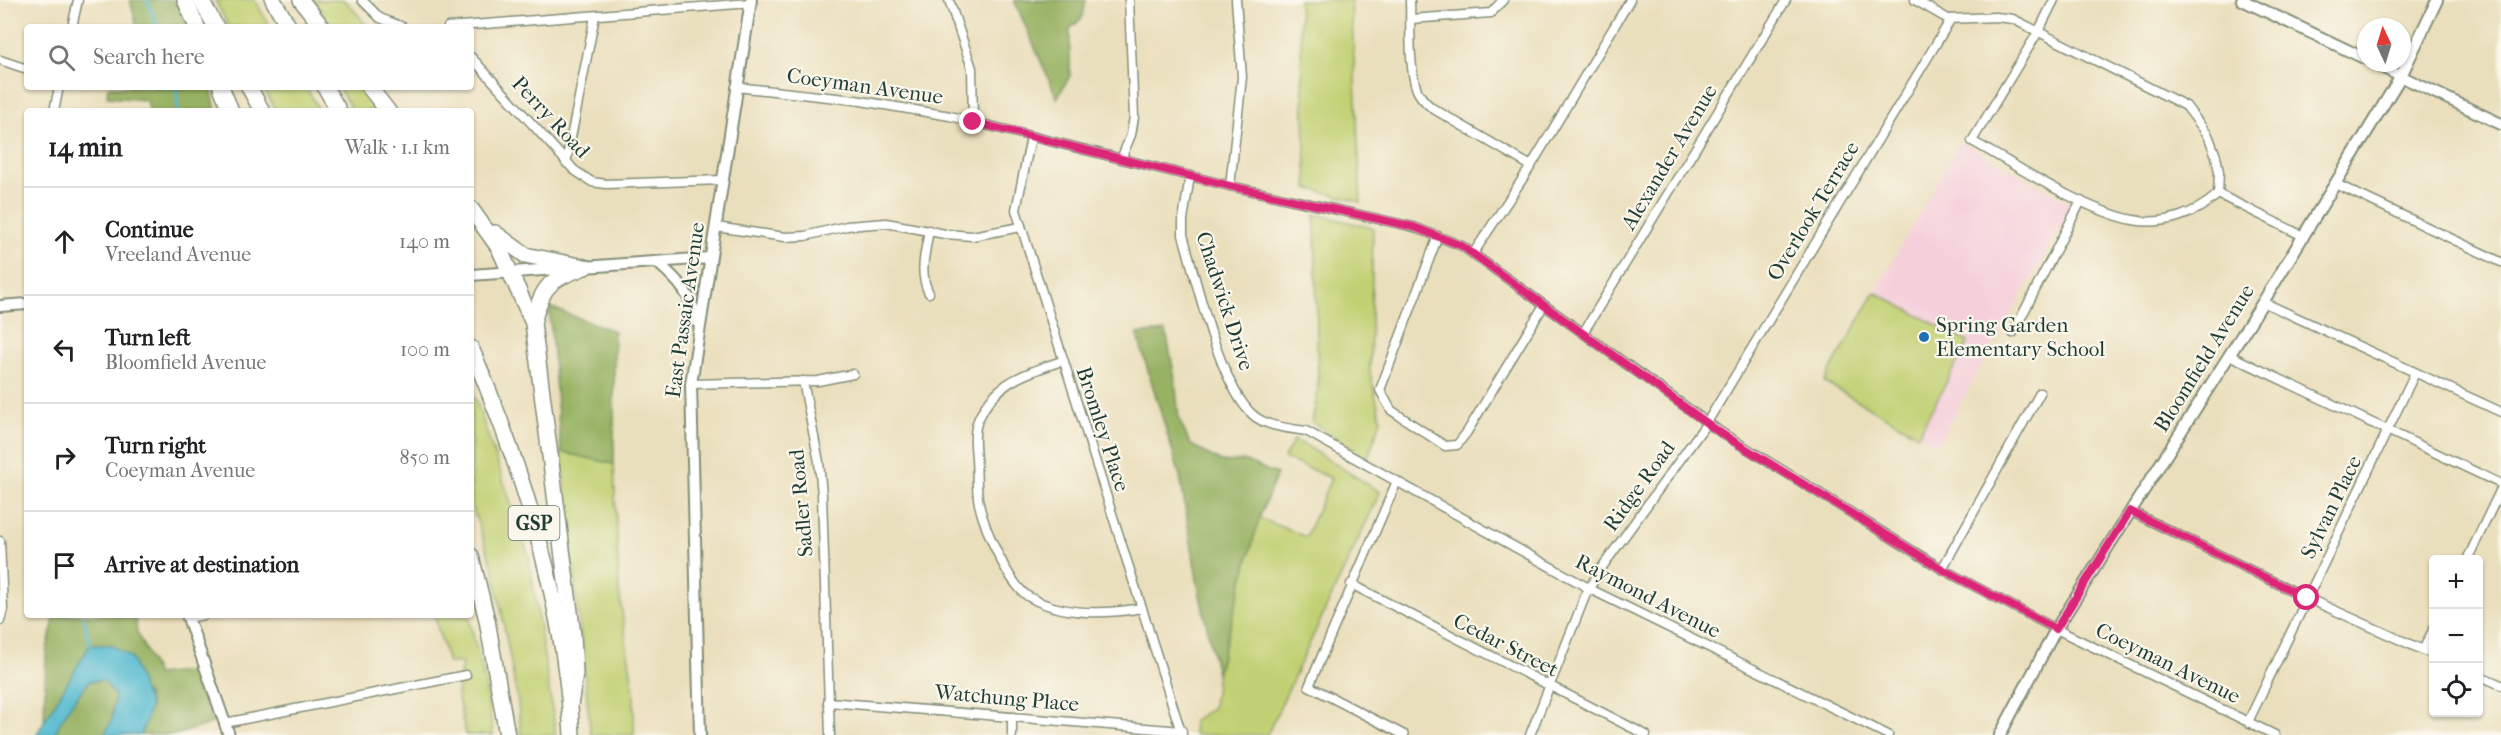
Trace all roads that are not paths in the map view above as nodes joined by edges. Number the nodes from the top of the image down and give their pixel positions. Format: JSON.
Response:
{"nodes":[{"id":1,"x":78,"y":0,"type":"edge"},
{"id":2,"x":185,"y":0,"type":"edge"},
{"id":3,"x":201,"y":0,"type":"edge"},
{"id":4,"x":273,"y":0,"type":"edge"},
{"id":5,"x":301,"y":0,"type":"edge"},
{"id":6,"x":362,"y":0,"type":"edge"},
{"id":7,"x":949,"y":0,"type":"edge"},
{"id":8,"x":1129,"y":0,"type":"edge"},
{"id":9,"x":1236,"y":0,"type":"edge"},
{"id":10,"x":1410,"y":0,"type":"edge"},
{"id":11,"x":1503,"y":0,"type":"edge"},
{"id":12,"x":1630,"y":0,"type":"edge"},
{"id":13,"x":1786,"y":0,"type":"edge"},
{"id":14,"x":1915,"y":0,"type":"edge"},
{"id":15,"x":2054,"y":0,"type":"edge"},
{"id":16,"x":2242,"y":0,"type":"edge"},
{"id":17,"x":2437,"y":0,"type":"edge"},
{"id":18,"x":750,"y":2,"type":"edge"},
{"id":19,"x":595,"y":16,"type":"junction"},
{"id":20,"x":1411,"y":19,"type":"junction"},
{"id":21,"x":1951,"y":19,"type":"junction"},
{"id":22,"x":73,"y":24,"type":"edge"},
{"id":23,"x":197,"y":24,"type":"edge"},
{"id":24,"x":214,"y":24,"type":"edge"},
{"id":25,"x":287,"y":24,"type":"edge"},
{"id":26,"x":320,"y":24,"type":"edge"},
{"id":27,"x":395,"y":24,"type":"edge"},
{"id":28,"x":474,"y":26,"type":"edge"},
{"id":29,"x":2038,"y":32,"type":"junction"},
{"id":30,"x":2357,"y":55,"type":"edge"},
{"id":31,"x":0,"y":60,"type":"edge"},
{"id":32,"x":474,"y":60,"type":"edge"},
{"id":33,"x":24,"y":68,"type":"edge"},
{"id":34,"x":2392,"y":72,"type":"edge"},
{"id":35,"x":2401,"y":76,"type":"junction"},
{"id":36,"x":736,"y":87,"type":"junction"},
{"id":37,"x":58,"y":90,"type":"edge"},
{"id":38,"x":222,"y":90,"type":"edge"},
{"id":39,"x":251,"y":90,"type":"edge"},
{"id":40,"x":327,"y":90,"type":"edge"},
{"id":41,"x":371,"y":90,"type":"edge"},
{"id":42,"x":55,"y":108,"type":"edge"},
{"id":43,"x":230,"y":108,"type":"edge"},
{"id":44,"x":260,"y":108,"type":"edge"},
{"id":45,"x":337,"y":108,"type":"edge"},
{"id":46,"x":386,"y":108,"type":"edge"},
{"id":47,"x":973,"y":122,"type":"junction"},
{"id":48,"x":2501,"y":124,"type":"edge"},
{"id":49,"x":1031,"y":136,"type":"junction"},
{"id":50,"x":1121,"y":159,"type":"junction"},
{"id":51,"x":567,"y":163,"type":"junction"},
{"id":52,"x":1530,"y":166,"type":"junction"},
{"id":53,"x":1190,"y":176,"type":"junction"},
{"id":54,"x":723,"y":180,"type":"junction"},
{"id":55,"x":2336,"y":184,"type":"junction"},
{"id":56,"x":1230,"y":186,"type":"junction"},
{"id":57,"x":2218,"y":194,"type":"junction"},
{"id":58,"x":2081,"y":201,"type":"junction"},
{"id":59,"x":476,"y":215,"type":"edge"},
{"id":60,"x":716,"y":227,"type":"junction"},
{"id":61,"x":1021,"y":227,"type":"junction"},
{"id":62,"x":929,"y":230,"type":"junction"},
{"id":63,"x":1438,"y":236,"type":"junction"},
{"id":64,"x":2302,"y":236,"type":"junction"},
{"id":65,"x":1473,"y":254,"type":"junction"},
{"id":66,"x":710,"y":258,"type":"junction"},
{"id":67,"x":2501,"y":262,"type":"edge"},
{"id":68,"x":659,"y":264,"type":"junction"},
{"id":69,"x":585,"y":267,"type":"junction"},
{"id":70,"x":512,"y":272,"type":"junction"},
{"id":71,"x":474,"y":275,"type":"edge"},
{"id":72,"x":929,"y":293,"type":"dead end"},
{"id":73,"x":2262,"y":302,"type":"junction"},
{"id":74,"x":24,"y":304,"type":"edge"},
{"id":75,"x":1544,"y":305,"type":"junction"},
{"id":76,"x":0,"y":306,"type":"edge"},
{"id":77,"x":533,"y":323,"type":"junction"},
{"id":78,"x":1583,"y":333,"type":"junction"},
{"id":79,"x":2013,"y":333,"type":"dead end"},
{"id":80,"x":698,"y":337,"type":"junction"},
{"id":81,"x":2229,"y":355,"type":"junction"},
{"id":82,"x":474,"y":356,"type":"edge"},
{"id":83,"x":1062,"y":362,"type":"junction"},
{"id":84,"x":2415,"y":373,"type":"junction"},
{"id":85,"x":853,"y":374,"type":"dead end"},
{"id":86,"x":803,"y":381,"type":"junction"},
{"id":87,"x":691,"y":384,"type":"junction"},
{"id":88,"x":2040,"y":393,"type":"dead end"},
{"id":89,"x":2501,"y":412,"type":"edge"},
{"id":90,"x":1707,"y":423,"type":"junction"},
{"id":91,"x":2387,"y":431,"type":"junction"},
{"id":92,"x":1397,"y":481,"type":"junction"},
{"id":93,"x":2501,"y":484,"type":"edge"},
{"id":94,"x":2501,"y":489,"type":"edge"},
{"id":95,"x":2130,"y":511,"type":"junction"},
{"id":96,"x":0,"y":541,"type":"edge"},
{"id":97,"x":2469,"y":555,"type":"edge"},
{"id":98,"x":1942,"y":569,"type":"junction"},
{"id":99,"x":474,"y":570,"type":"edge"},
{"id":100,"x":1351,"y":584,"type":"junction"},
{"id":101,"x":1589,"y":588,"type":"junction"},
{"id":102,"x":2307,"y":598,"type":"junction"},
{"id":103,"x":474,"y":603,"type":"edge"},
{"id":104,"x":1142,"y":608,"type":"junction"},
{"id":105,"x":187,"y":618,"type":"edge"},
{"id":106,"x":0,"y":621,"type":"edge"},
{"id":107,"x":2056,"y":629,"type":"junction"},
{"id":108,"x":2429,"y":637,"type":"edge"},
{"id":109,"x":2423,"y":650,"type":"junction"},
{"id":110,"x":2429,"y":652,"type":"edge"},
{"id":111,"x":466,"y":675,"type":"dead end"},
{"id":112,"x":2483,"y":677,"type":"edge"},
{"id":113,"x":2501,"y":685,"type":"edge"},
{"id":114,"x":500,"y":687,"type":"junction"},
{"id":115,"x":1550,"y":687,"type":"junction"},
{"id":116,"x":828,"y":702,"type":"junction"},
{"id":117,"x":570,"y":705,"type":"junction"},
{"id":118,"x":1012,"y":717,"type":"junction"},
{"id":119,"x":2248,"y":722,"type":"junction"},
{"id":120,"x":225,"y":723,"type":"junction"},
{"id":121,"x":1182,"y":733,"type":"edge"},
{"id":122,"x":229,"y":735,"type":"edge"},
{"id":123,"x":507,"y":735,"type":"edge"},
{"id":124,"x":572,"y":735,"type":"edge"},
{"id":125,"x":700,"y":735,"type":"edge"},
{"id":126,"x":830,"y":735,"type":"edge"},
{"id":127,"x":1012,"y":735,"type":"edge"},
{"id":128,"x":1404,"y":735,"type":"edge"},
{"id":129,"x":1530,"y":735,"type":"edge"},
{"id":130,"x":1646,"y":735,"type":"edge"},
{"id":131,"x":1888,"y":735,"type":"edge"},
{"id":132,"x":2000,"y":735,"type":"edge"},
{"id":133,"x":2275,"y":735,"type":"edge"}],
"edges":[{"from":1,"to":22,"type":"street"},
{"from":2,"to":23,"type":"highway"},
{"from":3,"to":24,"type":"highway"},
{"from":4,"to":25,"type":"highway"},
{"from":5,"to":26,"type":"highway"},
{"from":6,"to":27,"type":"street"},
{"from":7,"to":47,"type":"street"},
{"from":8,"to":50,"type":"street"},
{"from":9,"to":56,"type":"street"},
{"from":10,"to":20,"type":"street"},
{"from":11,"to":20,"type":"street"},
{"from":12,"to":52,"type":"street"},
{"from":13,"to":78,"type":"street","name":"Alexander Avenue"},
{"from":14,"to":21,"type":"street"},
{"from":15,"to":29,"type":"street"},
{"from":16,"to":30,"type":"street"},
{"from":17,"to":35,"type":"street","name":"Bloomfield Avenue"},
{"from":18,"to":19,"type":"street"},
{"from":18,"to":36,"type":"street","name":"East Passaic Avenue"},
{"from":19,"to":28,"type":"street"},
{"from":19,"to":51,"type":"street"},
{"from":20,"to":52,"type":"street"},
{"from":21,"to":29,"type":"street"},
{"from":21,"to":90,"type":"street","name":"Overlook Terrace"},
{"from":29,"to":57,"type":"street"},
{"from":29,"to":58,"type":"street"},
{"from":31,"to":33,"type":"street"},
{"from":32,"to":51,"type":"street","name":"Perry Road"},
{"from":34,"to":35,"type":"street"},
{"from":35,"to":48,"type":"street"},
{"from":35,"to":55,"type":"street","name":"Bloomfield Avenue"},
{"from":36,"to":47,"type":"street","name":"Coeyman Avenue"},
{"from":36,"to":54,"type":"street","name":"East Passaic Avenue"},
{"from":37,"to":42,"type":"street"},
{"from":38,"to":43,"type":"highway"},
{"from":39,"to":44,"type":"highway"},
{"from":40,"to":45,"type":"highway"},
{"from":41,"to":46,"type":"highway"},
{"from":47,"to":49,"type":"street","name":"Coeyman Avenue"},
{"from":49,"to":50,"type":"street","name":"Coeyman Avenue"},
{"from":49,"to":61,"type":"street","name":"Bromley Place"},
{"from":50,"to":53,"type":"street","name":"Coeyman Avenue"},
{"from":51,"to":54,"type":"street","name":"Perry Road"},
{"from":52,"to":65,"type":"street"},
{"from":53,"to":56,"type":"street","name":"Coeyman Avenue"},
{"from":53,"to":92,"type":"street","name":"Chadwick Drive"},
{"from":54,"to":60,"type":"street","name":"East Passaic Avenue"},
{"from":55,"to":64,"type":"street","name":"Bloomfield Avenue"},
{"from":55,"to":67,"type":"street"},
{"from":56,"to":63,"type":"street","name":"Coeyman Avenue"},
{"from":57,"to":58,"type":"street"},
{"from":57,"to":64,"type":"street"},
{"from":58,"to":79,"type":"street"},
{"from":59,"to":69,"type":"highway"},
{"from":59,"to":70,"type":"highway"},
{"from":60,"to":62,"type":"street"},
{"from":60,"to":66,"type":"street","name":"East Passaic Avenue"},
{"from":61,"to":62,"type":"street"},
{"from":61,"to":83,"type":"street","name":"Bromley Place"},
{"from":62,"to":72,"type":"street"},
{"from":63,"to":65,"type":"street","name":"Coeyman Avenue"},
{"from":63,"to":75,"type":"street"},
{"from":64,"to":73,"type":"street","name":"Bloomfield Avenue"},
{"from":65,"to":75,"type":"street","name":"Coeyman Avenue"},
{"from":66,"to":68,"type":"street"},
{"from":66,"to":80,"type":"street","name":"East Passaic Avenue"},
{"from":68,"to":69,"type":"street"},
{"from":68,"to":80,"type":"street"},
{"from":69,"to":70,"type":"street"},
{"from":69,"to":77,"type":"highway"},
{"from":70,"to":71,"type":"street"},
{"from":70,"to":77,"type":"highway"},
{"from":73,"to":81,"type":"street","name":"Bloomfield Avenue"},
{"from":73,"to":84,"type":"street"},
{"from":74,"to":76,"type":"street"},
{"from":75,"to":78,"type":"street","name":"Coeyman Avenue"},
{"from":77,"to":117,"type":"highway"},
{"from":78,"to":90,"type":"street","name":"Coeyman Avenue"},
{"from":80,"to":87,"type":"street","name":"East Passaic Avenue"},
{"from":81,"to":91,"type":"street"},
{"from":81,"to":95,"type":"street","name":"Bloomfield Avenue"},
{"from":82,"to":117,"type":"highway","number":"GSP"},
{"from":83,"to":104,"type":"street","name":"Bromley Place"},
{"from":83,"to":104,"type":"street"},
{"from":84,"to":89,"type":"street"},
{"from":84,"to":91,"type":"street","name":"Sylvan Place"},
{"from":85,"to":86,"type":"street"},
{"from":86,"to":87,"type":"street"},
{"from":86,"to":116,"type":"street","name":"Sadler Road"},
{"from":87,"to":125,"type":"street","name":"East Passaic Avenue"},
{"from":88,"to":98,"type":"street"},
{"from":90,"to":98,"type":"street","name":"Coeyman Avenue"},
{"from":90,"to":101,"type":"street","name":"Ridge Road"},
{"from":91,"to":93,"type":"street"},
{"from":91,"to":102,"type":"street","name":"Sylvan Place"},
{"from":92,"to":100,"type":"street"},
{"from":92,"to":101,"type":"street","name":"Raymond Avenue"},
{"from":94,"to":97,"type":"street"},
{"from":95,"to":102,"type":"street"},
{"from":95,"to":107,"type":"street","name":"Bloomfield Avenue"},
{"from":96,"to":106,"type":"street"},
{"from":98,"to":107,"type":"street","name":"Coeyman Avenue"},
{"from":99,"to":114,"type":"highway"},
{"from":100,"to":115,"type":"street","name":"Cedar Street"},
{"from":100,"to":128,"type":"street"},
{"from":101,"to":115,"type":"street","name":"Ridge Road"},
{"from":101,"to":131,"type":"street","name":"Raymond Avenue"},
{"from":102,"to":109,"type":"street"},
{"from":102,"to":119,"type":"street","name":"Sylvan Place"},
{"from":103,"to":114,"type":"highway"},
{"from":104,"to":121,"type":"street","name":"Bromley Place"},
{"from":105,"to":120,"type":"street"},
{"from":107,"to":119,"type":"street","name":"Coeyman Avenue"},
{"from":107,"to":132,"type":"street","name":"Bloomfield Avenue"},
{"from":108,"to":109,"type":"street"},
{"from":109,"to":110,"type":"street"},
{"from":111,"to":120,"type":"street"},
{"from":112,"to":113,"type":"street"},
{"from":114,"to":123,"type":"highway"},
{"from":115,"to":129,"type":"street","name":"Ridge Road"},
{"from":115,"to":130,"type":"street","name":"Cedar Street"},
{"from":116,"to":118,"type":"street","name":"Watchung Place"},
{"from":116,"to":126,"type":"street","name":"Sadler Road"},
{"from":117,"to":124,"type":"highway","number":"GSP"},
{"from":118,"to":121,"type":"street","name":"Watchung Place"},
{"from":118,"to":127,"type":"street"},
{"from":119,"to":133,"type":"street","name":"Coeyman Avenue"},
{"from":120,"to":122,"type":"street"}]}
